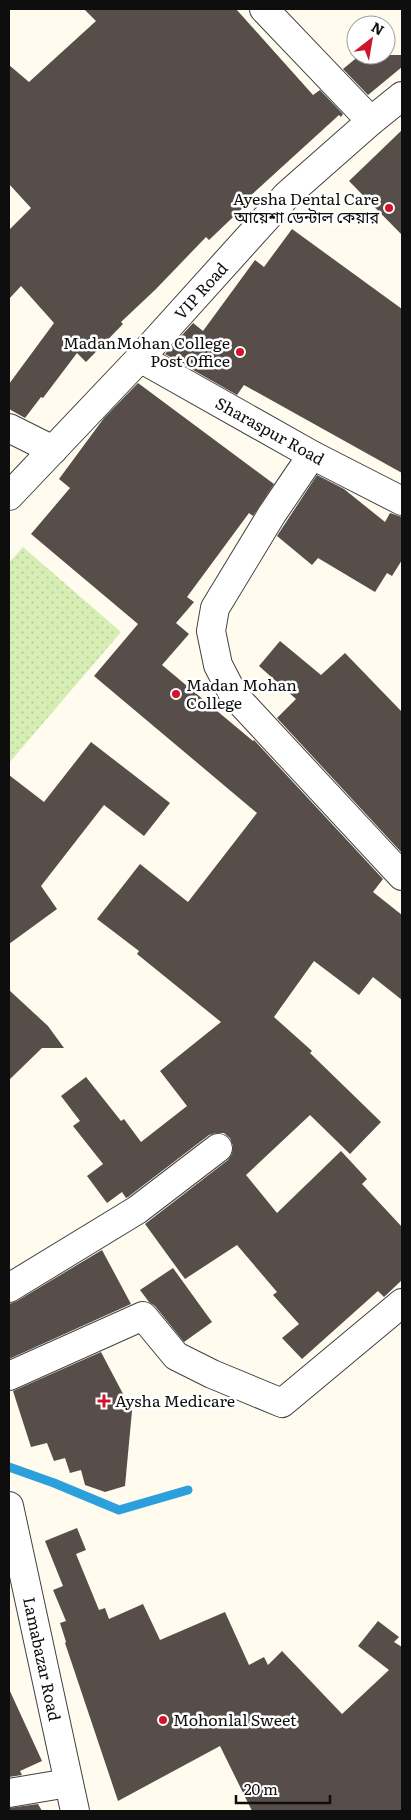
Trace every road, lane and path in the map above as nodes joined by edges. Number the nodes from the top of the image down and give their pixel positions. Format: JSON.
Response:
{"nodes":[{"id":1,"x":264,"y":9,"type":"edge"},
{"id":2,"x":402,"y":96,"type":"edge"},
{"id":3,"x":371,"y":121,"type":"junction"},
{"id":4,"x":140,"y":358,"type":"junction"},
{"id":5,"x":9,"y":428,"type":"edge"},
{"id":6,"x":53,"y":450,"type":"junction"},
{"id":7,"x":312,"y":455,"type":"junction"},
{"id":8,"x":9,"y":496,"type":"edge"},
{"id":9,"x":402,"y":501,"type":"edge"},
{"id":10,"x":402,"y":876,"type":"edge"},
{"id":11,"x":218,"y":1148,"type":"dead end"},
{"id":12,"x":9,"y":1288,"type":"edge"},
{"id":13,"x":402,"y":1303,"type":"edge"},
{"id":14,"x":9,"y":1376,"type":"edge"},
{"id":15,"x":9,"y":1506,"type":"edge"},
{"id":16,"x":68,"y":1783,"type":"junction"},
{"id":17,"x":9,"y":1793,"type":"edge"},
{"id":18,"x":75,"y":1811,"type":"edge"}],
"edges":[{"from":1,"to":3,"type":"street"},
{"from":2,"to":3,"type":"street","name":"VIP Road"},
{"from":3,"to":4,"type":"street","name":"VIP Road"},
{"from":4,"to":6,"type":"street","name":"VIP Road"},
{"from":4,"to":7,"type":"street","name":"Sharaspur Road"},
{"from":5,"to":6,"type":"street"},
{"from":6,"to":8,"type":"street","name":"VIP Road"},
{"from":7,"to":9,"type":"street","name":"Sharaspur Road"},
{"from":7,"to":10,"type":"street"},
{"from":11,"to":12,"type":"street"},
{"from":13,"to":14,"type":"street"},
{"from":15,"to":16,"type":"street","name":"Lamabazar Road"},
{"from":16,"to":17,"type":"street"},
{"from":16,"to":18,"type":"street","name":"Lamabazar Road"}]}
